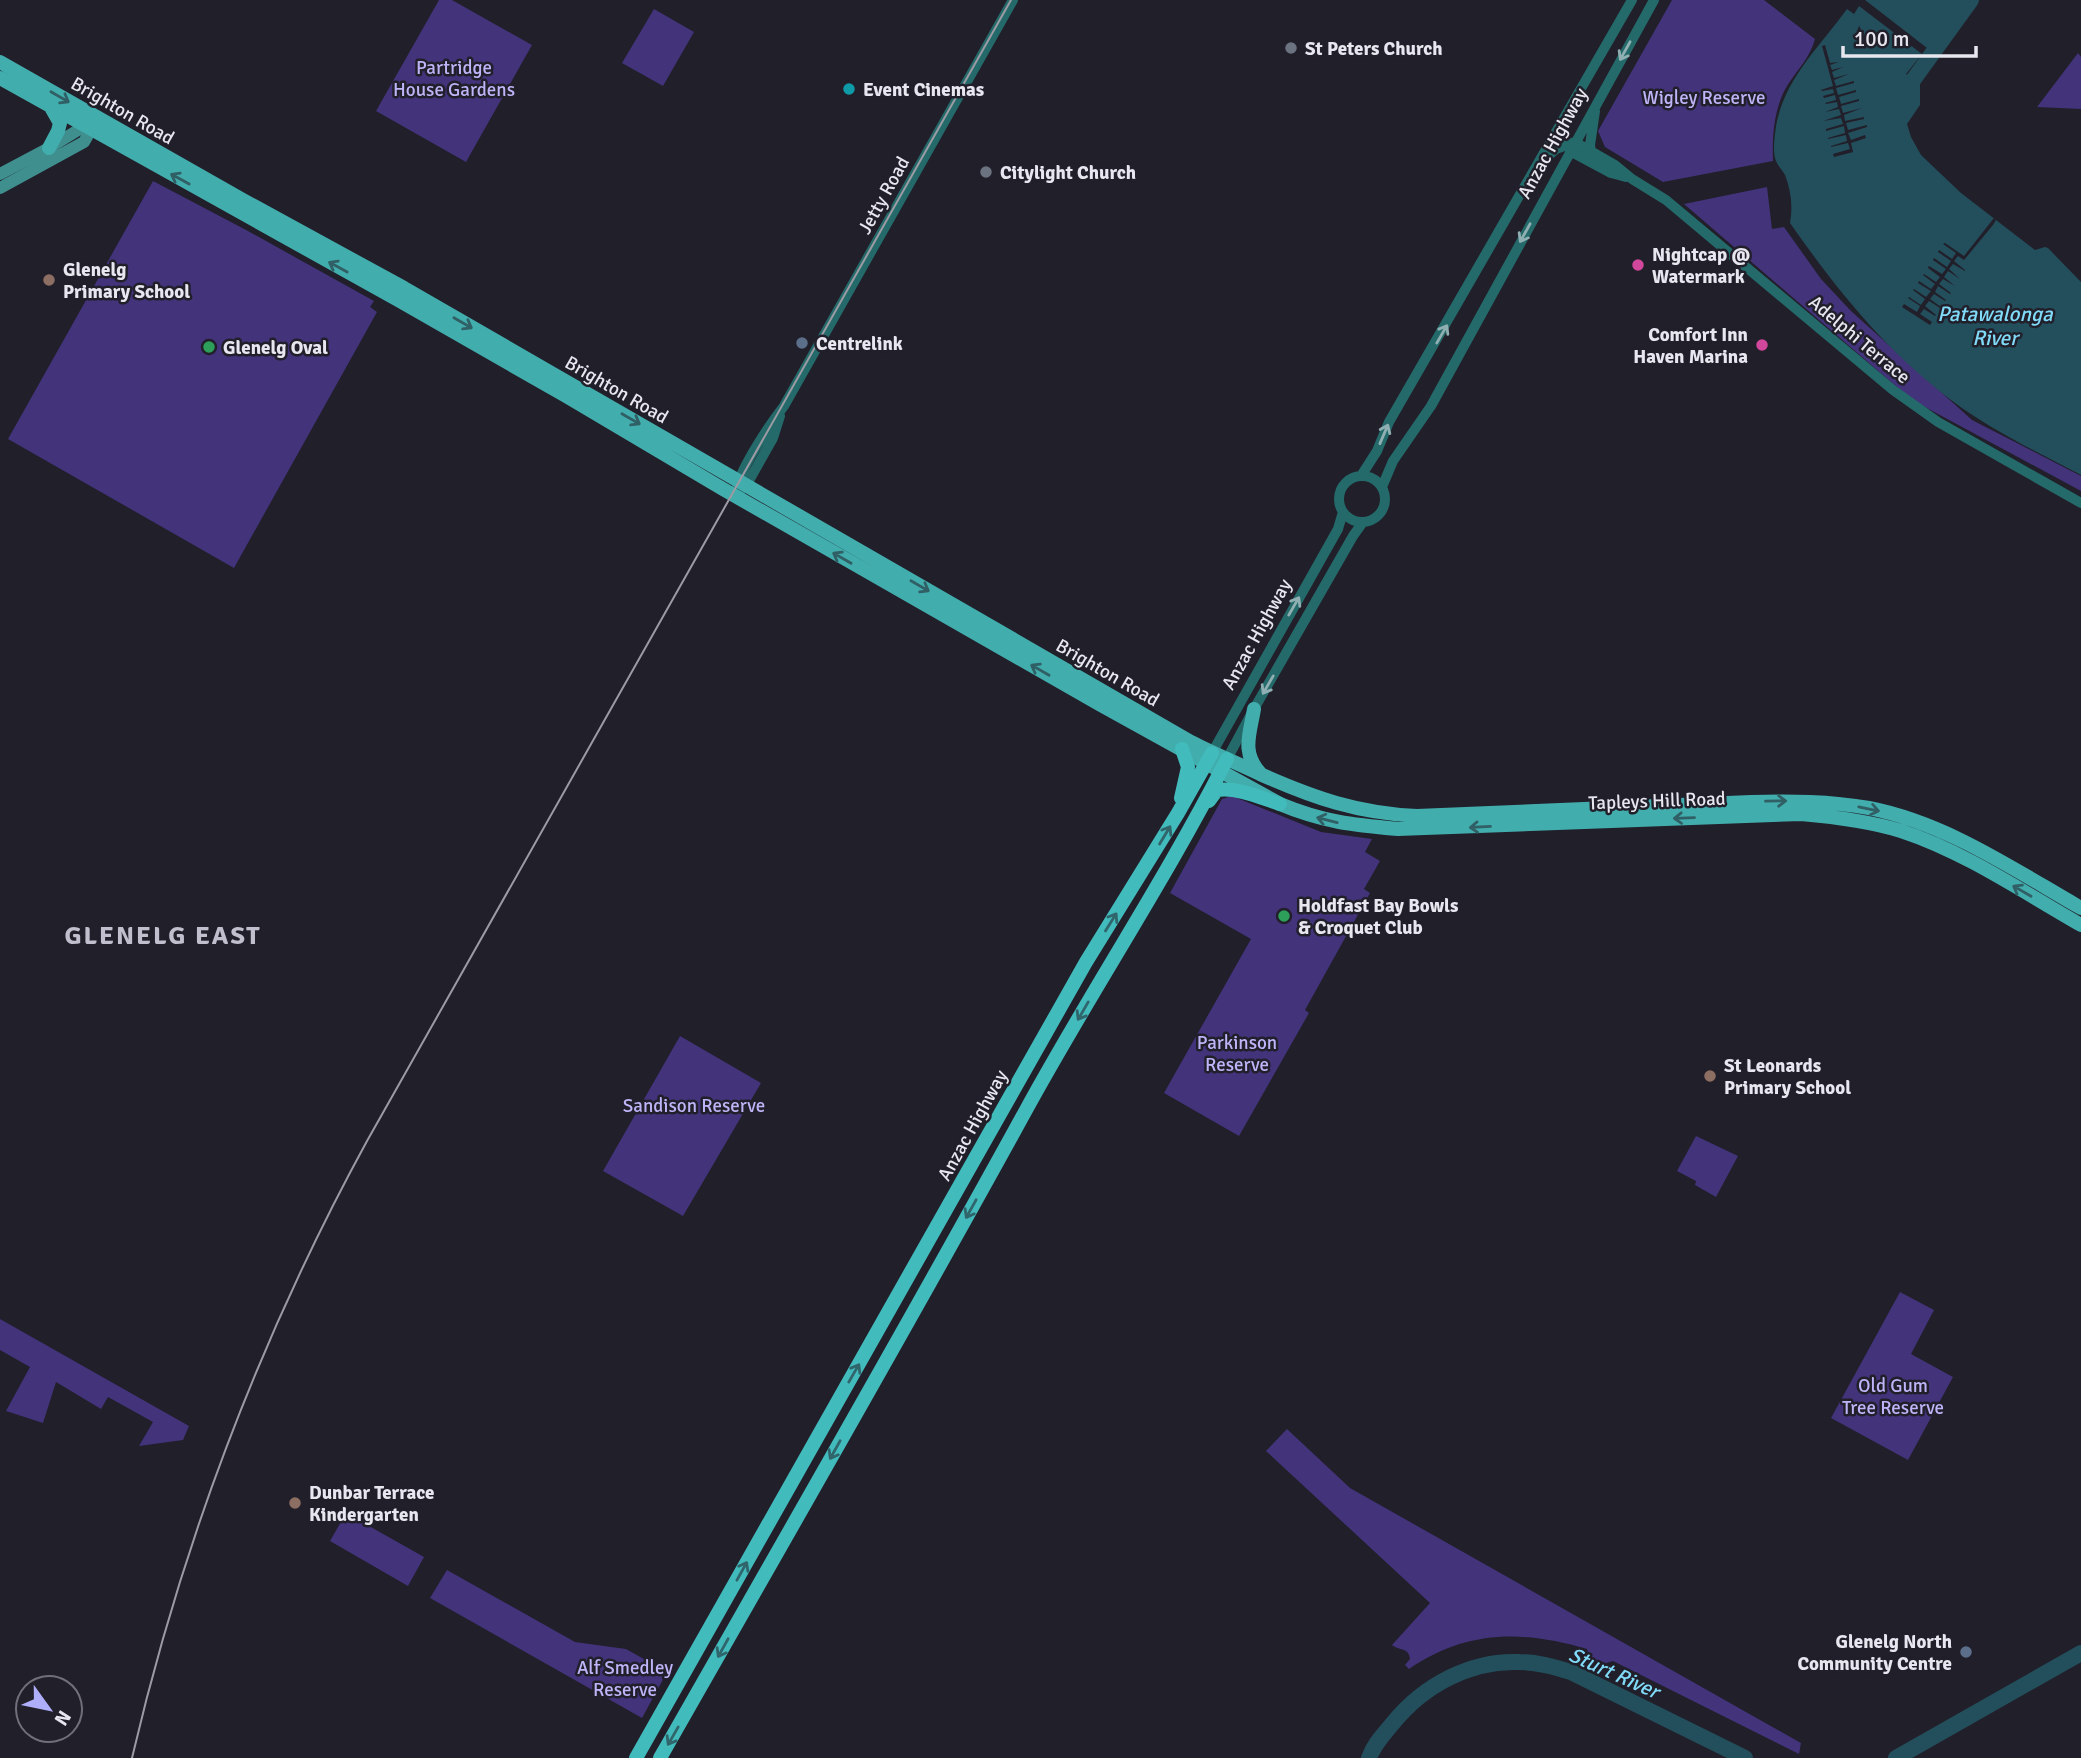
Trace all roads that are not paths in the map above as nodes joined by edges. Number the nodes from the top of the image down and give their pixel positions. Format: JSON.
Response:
{"nodes":[{"id":1,"x":1013,"y":0,"type":"edge"},
{"id":2,"x":1632,"y":0,"type":"edge"},
{"id":3,"x":1654,"y":0,"type":"edge"},
{"id":4,"x":0,"y":62,"type":"edge"},
{"id":5,"x":0,"y":78,"type":"edge"},
{"id":6,"x":1577,"y":97,"type":"junction"},
{"id":7,"x":1597,"y":102,"type":"junction"},
{"id":8,"x":51,"y":107,"type":"junction"},
{"id":9,"x":92,"y":124,"type":"junction"},
{"id":10,"x":1571,"y":146,"type":"junction"},
{"id":11,"x":49,"y":148,"type":"junction"},
{"id":12,"x":1591,"y":152,"type":"junction"},
{"id":13,"x":0,"y":174,"type":"edge"},
{"id":14,"x":1632,"y":179,"type":"junction"},
{"id":15,"x":0,"y":188,"type":"edge"},
{"id":16,"x":1525,"y":188,"type":"junction"},
{"id":17,"x":1548,"y":191,"type":"junction"},
{"id":18,"x":265,"y":219,"type":"junction"},
{"id":19,"x":1361,"y":476,"type":"junction"},
{"id":20,"x":742,"y":484,"type":"junction"},
{"id":21,"x":1382,"y":487,"type":"junction"},
{"id":22,"x":735,"y":496,"type":"junction"},
{"id":23,"x":2081,"y":502,"type":"edge"},
{"id":24,"x":1343,"y":512,"type":"junction"},
{"id":25,"x":1363,"y":522,"type":"junction"},
{"id":26,"x":958,"y":608,"type":"junction"},
{"id":27,"x":965,"y":627,"type":"junction"},
{"id":28,"x":1254,"y":709,"type":"junction"},
{"id":29,"x":1182,"y":749,"type":"junction"},
{"id":30,"x":1209,"y":758,"type":"junction"},
{"id":31,"x":1224,"y":765,"type":"junction"},
{"id":32,"x":1261,"y":774,"type":"junction"},
{"id":33,"x":1280,"y":804,"type":"junction"},
{"id":34,"x":1178,"y":813,"type":"junction"},
{"id":35,"x":1199,"y":813,"type":"junction"},
{"id":36,"x":2081,"y":908,"type":"edge"},
{"id":37,"x":2081,"y":925,"type":"edge"},
{"id":38,"x":1112,"y":959,"type":"junction"},
{"id":39,"x":1086,"y":962,"type":"junction"},
{"id":40,"x":1077,"y":979,"type":"junction"},
{"id":41,"x":1097,"y":986,"type":"junction"},
{"id":42,"x":1004,"y":1108,"type":"junction"},
{"id":43,"x":1026,"y":1110,"type":"junction"},
{"id":44,"x":995,"y":1124,"type":"junction"},
{"id":45,"x":1014,"y":1133,"type":"junction"},
{"id":46,"x":866,"y":1393,"type":"junction"},
{"id":47,"x":841,"y":1395,"type":"junction"},
{"id":48,"x":832,"y":1410,"type":"junction"},
{"id":49,"x":852,"y":1419,"type":"junction"},
{"id":50,"x":636,"y":1758,"type":"edge"},
{"id":51,"x":660,"y":1758,"type":"edge"}],
"edges":[{"from":1,"to":20,"type":"street","name":"Jetty Road"},
{"from":2,"to":6,"type":"street","name":"Anzac Highway"},
{"from":3,"to":7,"type":"street","name":"Anzac Highway","one_way":true},
{"from":4,"to":9,"type":"main road","name":"Brighton Road","one_way":true},
{"from":5,"to":8,"type":"main road","name":"Brighton Road"},
{"from":6,"to":10,"type":"street"},
{"from":6,"to":16,"type":"street","name":"Anzac Highway"},
{"from":7,"to":10,"type":"street","name":"Anzac Highway"},
{"from":7,"to":12,"type":"street"},
{"from":8,"to":9,"type":"main road","name":"Brighton Road"},
{"from":8,"to":11,"type":"main road"},
{"from":9,"to":11,"type":"main road"},
{"from":9,"to":15,"type":"main road"},
{"from":9,"to":18,"type":"main road","name":"Brighton Road"},
{"from":10,"to":12,"type":"street","name":"Adelphi Terrace"},
{"from":10,"to":14,"type":"street","name":"Adelphi Terrace"},
{"from":10,"to":16,"type":"street"},
{"from":10,"to":17,"type":"street","name":"Anzac Highway"},
{"from":11,"to":13,"type":"main road"},
{"from":12,"to":14,"type":"street","name":"Adelphi Terrace"},
{"from":14,"to":23,"type":"street","name":"Adelphi Terrace"},
{"from":16,"to":17,"type":"street"},
{"from":19,"to":16,"type":"street","name":"Anzac Highway","one_way":true},
{"from":17,"to":21,"type":"street","name":"Anzac Highway","one_way":true},
{"from":18,"to":20,"type":"main road","name":"Brighton Road","one_way":true},
{"from":22,"to":18,"type":"main road","name":"Brighton Road","one_way":true},
{"from":19,"to":21,"type":"street"},
{"from":19,"to":24,"type":"street"},
{"from":20,"to":22,"type":"street","name":"Jetty Road"},
{"from":20,"to":26,"type":"main road","name":"Brighton Road","one_way":true},
{"from":21,"to":25,"type":"street"},
{"from":27,"to":22,"type":"main road","name":"Brighton Road","one_way":true},
{"from":24,"to":25,"type":"street"},
{"from":30,"to":24,"type":"street","name":"Anzac Highway","one_way":true},
{"from":25,"to":28,"type":"street","name":"Anzac Highway","one_way":true},
{"from":26,"to":27,"type":"main road"},
{"from":26,"to":30,"type":"main road","name":"Brighton Road"},
{"from":29,"to":27,"type":"main road","name":"Brighton Road","one_way":true},
{"from":28,"to":31,"type":"street","name":"Anzac Highway"},
{"from":28,"to":32,"type":"main road"},
{"from":29,"to":30,"type":"main road","name":"Brighton Road"},
{"from":29,"to":34,"type":"highway"},
{"from":30,"to":31,"type":"main road"},
{"from":30,"to":34,"type":"highway","name":"Anzac Highway"},
{"from":31,"to":32,"type":"main road","name":"Tapleys Hill Road"},
{"from":31,"to":33,"type":"main road","name":"Tapleys Hill Road"},
{"from":31,"to":35,"type":"highway","name":"Anzac Highway"},
{"from":32,"to":36,"type":"main road","name":"Tapleys Hill Road","one_way":true},
{"from":33,"to":35,"type":"highway"},
{"from":37,"to":33,"type":"main road","name":"Tapleys Hill Road","one_way":true},
{"from":39,"to":34,"type":"highway","name":"Anzac Highway","one_way":true},
{"from":35,"to":38,"type":"highway","name":"Anzac Highway"},
{"from":38,"to":39,"type":"highway"},
{"from":38,"to":41,"type":"highway","name":"Anzac Highway"},
{"from":39,"to":40,"type":"highway","name":"Anzac Highway"},
{"from":40,"to":41,"type":"highway"},
{"from":40,"to":42,"type":"highway","name":"Anzac Highway"},
{"from":41,"to":43,"type":"highway","name":"Anzac Highway","one_way":true},
{"from":42,"to":43,"type":"highway"},
{"from":42,"to":44,"type":"highway","name":"Anzac Highway"},
{"from":43,"to":45,"type":"highway","name":"Anzac Highway"},
{"from":44,"to":45,"type":"highway"},
{"from":47,"to":44,"type":"highway","name":"Anzac Highway","one_way":true},
{"from":45,"to":46,"type":"highway","name":"Anzac Highway","one_way":true},
{"from":46,"to":47,"type":"highway"},
{"from":46,"to":49,"type":"highway","name":"Anzac Highway"},
{"from":47,"to":48,"type":"highway","name":"Anzac Highway"},
{"from":48,"to":49,"type":"highway"},
{"from":50,"to":48,"type":"highway","name":"Anzac Highway","one_way":true},
{"from":49,"to":51,"type":"highway","name":"Anzac Highway","one_way":true}]}
